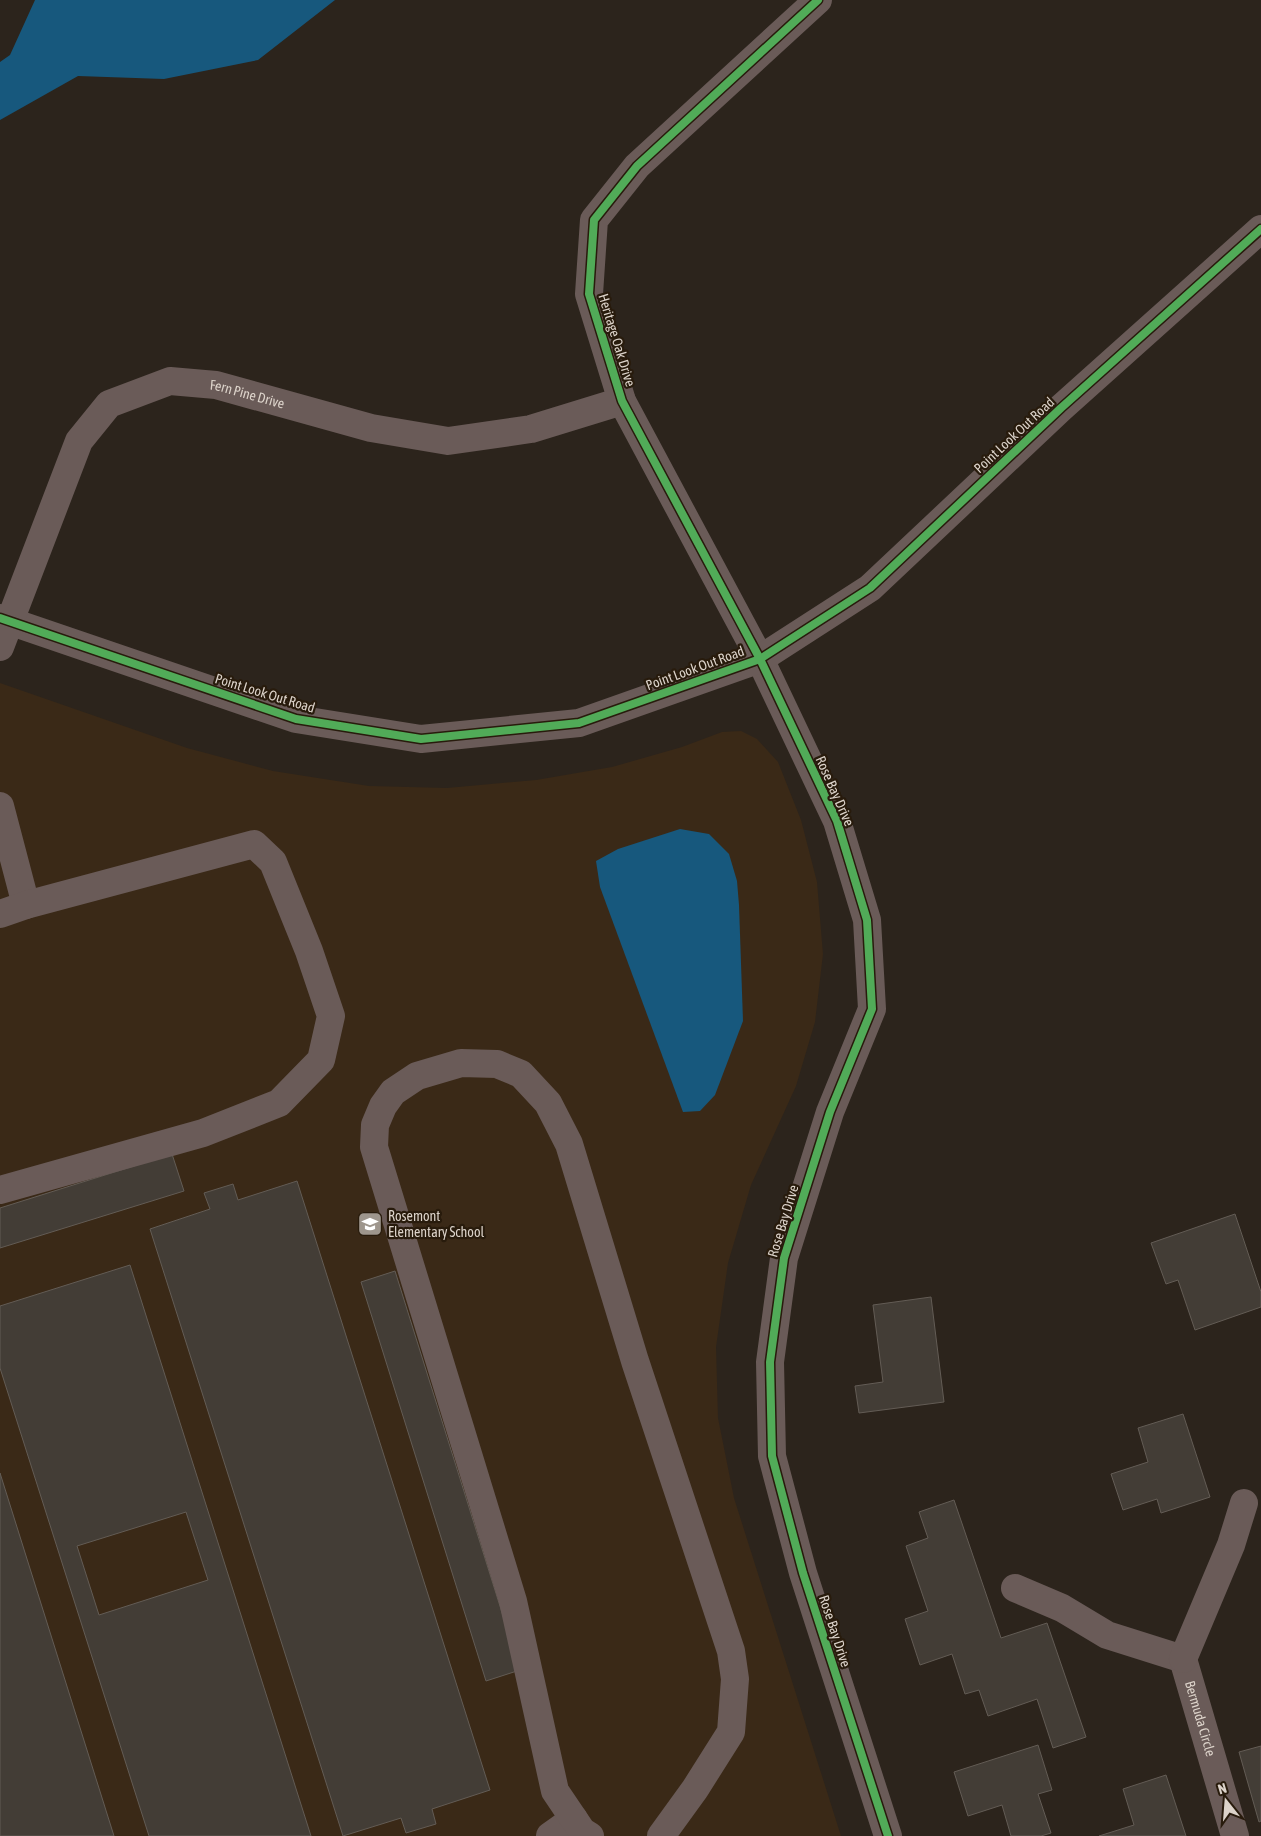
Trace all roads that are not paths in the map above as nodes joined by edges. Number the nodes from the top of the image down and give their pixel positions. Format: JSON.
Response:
{"nodes":[{"id":1,"x":818,"y":0,"type":"edge"},
{"id":2,"x":1261,"y":229,"type":"edge"},
{"id":3,"x":622,"y":401,"type":"junction"},
{"id":4,"x":5,"y":620,"type":"edge"},
{"id":5,"x":0,"y":646,"type":"edge"},
{"id":6,"x":760,"y":658,"type":"junction"},
{"id":7,"x":0,"y":806,"type":"edge"},
{"id":8,"x":26,"y":905,"type":"junction"},
{"id":9,"x":0,"y":914,"type":"edge"},
{"id":10,"x":0,"y":1190,"type":"edge"},
{"id":11,"x":1244,"y":1503,"type":"dead end"},
{"id":12,"x":1015,"y":1588,"type":"dead end"},
{"id":13,"x":1183,"y":1659,"type":"junction"},
{"id":14,"x":582,"y":1828,"type":"edge"},
{"id":15,"x":550,"y":1836,"type":"edge"},
{"id":16,"x":661,"y":1836,"type":"edge"},
{"id":17,"x":888,"y":1836,"type":"edge"},
{"id":18,"x":1235,"y":1836,"type":"edge"}],
"edges":[{"from":1,"to":3,"type":"street","name":"Heritage Oak Drive"},
{"from":2,"to":6,"type":"street","name":"Point Look Out Road"},
{"from":3,"to":4,"type":"street","name":"Fern Pine Drive"},
{"from":3,"to":6,"type":"street","name":"Heritage Oak Drive"},
{"from":4,"to":5,"type":"street","name":"Fern Pine Drive"},
{"from":4,"to":6,"type":"street","name":"Point Look Out Road"},
{"from":6,"to":17,"type":"street","name":"Rose Bay Drive"},
{"from":7,"to":8,"type":"street"},
{"from":8,"to":9,"type":"street"},
{"from":8,"to":10,"type":"street"},
{"from":11,"to":13,"type":"street"},
{"from":12,"to":13,"type":"street"},
{"from":13,"to":18,"type":"street","name":"Bermuda Circle"},
{"from":14,"to":15,"type":"street"},
{"from":14,"to":16,"type":"street"}]}
